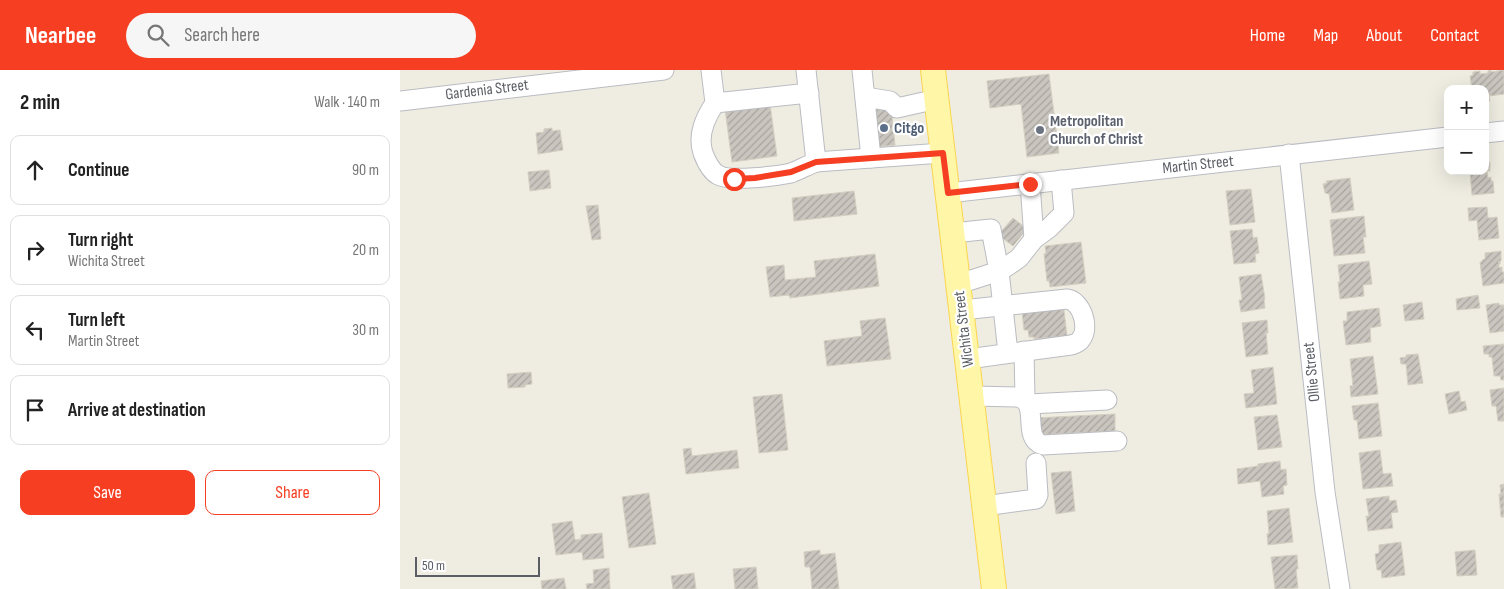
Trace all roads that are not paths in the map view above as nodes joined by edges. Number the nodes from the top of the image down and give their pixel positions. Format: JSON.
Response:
{"nodes":[{"id":1,"x":664,"y":70,"type":"edge"},
{"id":2,"x":711,"y":70,"type":"edge"},
{"id":3,"x":806,"y":70,"type":"edge"},
{"id":4,"x":862,"y":70,"type":"edge"},
{"id":5,"x":934,"y":70,"type":"edge"},
{"id":6,"x":808,"y":93,"type":"junction"},
{"id":7,"x":865,"y":97,"type":"junction"},
{"id":8,"x":937,"y":100,"type":"junction"},
{"id":9,"x":400,"y":101,"type":"edge"},
{"id":10,"x":715,"y":103,"type":"junction"},
{"id":11,"x":1504,"y":131,"type":"edge"},
{"id":12,"x":1489,"y":133,"type":"edge"},
{"id":13,"x":1444,"y":137,"type":"edge"},
{"id":14,"x":943,"y":153,"type":"junction"},
{"id":15,"x":1289,"y":154,"type":"junction"},
{"id":16,"x":871,"y":158,"type":"junction"},
{"id":17,"x":816,"y":162,"type":"junction"},
{"id":18,"x":1061,"y":180,"type":"junction"},
{"id":19,"x":1030,"y":184,"type":"junction"},
{"id":20,"x":948,"y":193,"type":"junction"},
{"id":21,"x":953,"y":233,"type":"junction"},
{"id":22,"x":1034,"y":239,"type":"junction"},
{"id":23,"x":999,"y":271,"type":"junction"},
{"id":24,"x":959,"y":284,"type":"junction"},
{"id":25,"x":1003,"y":305,"type":"junction"},
{"id":26,"x":962,"y":310,"type":"junction"},
{"id":27,"x":1016,"y":352,"type":"junction"},
{"id":28,"x":968,"y":359,"type":"junction"},
{"id":29,"x":972,"y":396,"type":"junction"},
{"id":30,"x":1107,"y":400,"type":"dead end"},
{"id":31,"x":1027,"y":402,"type":"junction"},
{"id":32,"x":1117,"y":441,"type":"dead end"},
{"id":33,"x":1036,"y":463,"type":"dead end"},
{"id":34,"x":984,"y":506,"type":"junction"},
{"id":35,"x":994,"y":589,"type":"edge"},
{"id":36,"x":1340,"y":589,"type":"edge"}],
"edges":[{"from":1,"to":9,"type":"street","name":"Gardenia Street"},
{"from":2,"to":10,"type":"street"},
{"from":3,"to":6,"type":"street"},
{"from":4,"to":7,"type":"street"},
{"from":5,"to":8,"type":"main road","name":"Wichita Street"},
{"from":6,"to":10,"type":"street"},
{"from":6,"to":17,"type":"street"},
{"from":7,"to":8,"type":"street"},
{"from":7,"to":16,"type":"street"},
{"from":8,"to":14,"type":"main road","name":"Wichita Street"},
{"from":10,"to":17,"type":"street"},
{"from":11,"to":12,"type":"street"},
{"from":13,"to":15,"type":"street","name":"Martin Street"},
{"from":14,"to":16,"type":"street"},
{"from":14,"to":20,"type":"main road","name":"Wichita Street"},
{"from":15,"to":18,"type":"street","name":"Martin Street"},
{"from":15,"to":36,"type":"street","name":"Ollie Street"},
{"from":16,"to":17,"type":"street"},
{"from":18,"to":19,"type":"street","name":"Martin Street"},
{"from":18,"to":22,"type":"street"},
{"from":19,"to":20,"type":"street","name":"Martin Street"},
{"from":19,"to":22,"type":"street"},
{"from":20,"to":21,"type":"main road","name":"Wichita Street"},
{"from":21,"to":23,"type":"street"},
{"from":21,"to":24,"type":"main road","name":"Wichita Street"},
{"from":22,"to":23,"type":"street"},
{"from":23,"to":24,"type":"street"},
{"from":23,"to":25,"type":"street"},
{"from":24,"to":26,"type":"main road","name":"Wichita Street"},
{"from":25,"to":26,"type":"street"},
{"from":25,"to":27,"type":"street"},
{"from":25,"to":27,"type":"street"},
{"from":26,"to":28,"type":"main road","name":"Wichita Street"},
{"from":27,"to":28,"type":"street"},
{"from":27,"to":31,"type":"street"},
{"from":28,"to":29,"type":"main road","name":"Wichita Street"},
{"from":29,"to":31,"type":"street"},
{"from":29,"to":34,"type":"main road","name":"Wichita Street"},
{"from":30,"to":31,"type":"street"},
{"from":31,"to":32,"type":"street"},
{"from":33,"to":34,"type":"street"},
{"from":34,"to":35,"type":"main road","name":"Wichita Street"}]}
